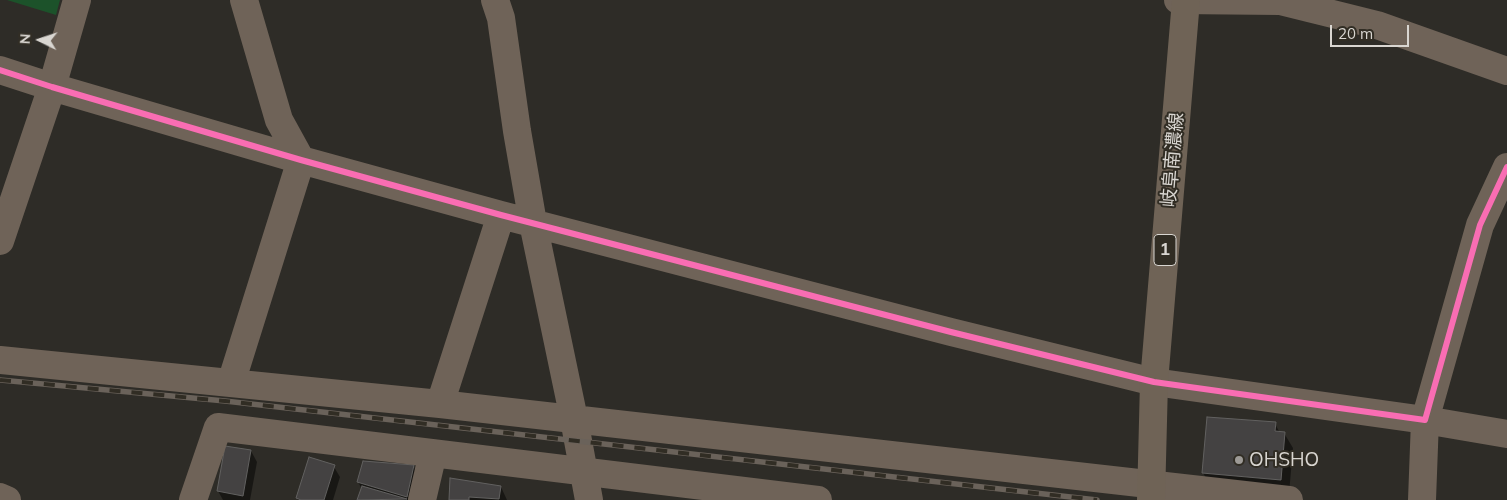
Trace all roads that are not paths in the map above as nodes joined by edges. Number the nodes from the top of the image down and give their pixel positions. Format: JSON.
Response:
{"nodes":[{"id":1,"x":77,"y":0,"type":"edge"},
{"id":2,"x":244,"y":0,"type":"edge"},
{"id":3,"x":495,"y":0,"type":"edge"},
{"id":4,"x":1184,"y":0,"type":"edge"},
{"id":5,"x":0,"y":70,"type":"edge"},
{"id":6,"x":1507,"y":71,"type":"edge"},
{"id":7,"x":52,"y":87,"type":"junction"},
{"id":8,"x":301,"y":160,"type":"junction"},
{"id":9,"x":1507,"y":167,"type":"edge"},
{"id":10,"x":501,"y":215,"type":"junction"},
{"id":11,"x":533,"y":223,"type":"junction"},
{"id":12,"x":0,"y":241,"type":"edge"},
{"id":13,"x":0,"y":360,"type":"edge"},
{"id":14,"x":1154,"y":382,"type":"junction"},
{"id":15,"x":231,"y":383,"type":"junction"},
{"id":16,"x":440,"y":404,"type":"junction"},
{"id":17,"x":574,"y":419,"type":"junction"},
{"id":18,"x":1425,"y":420,"type":"junction"},
{"id":19,"x":1507,"y":434,"type":"edge"},
{"id":20,"x":433,"y":453,"type":"junction"},
{"id":21,"x":584,"y":472,"type":"junction"},
{"id":22,"x":1151,"y":493,"type":"edge"},
{"id":23,"x":0,"y":498,"type":"edge"},
{"id":24,"x":7,"y":500,"type":"edge"},
{"id":25,"x":193,"y":500,"type":"edge"},
{"id":26,"x":422,"y":500,"type":"edge"},
{"id":27,"x":589,"y":500,"type":"edge"},
{"id":28,"x":818,"y":500,"type":"edge"},
{"id":29,"x":1288,"y":500,"type":"edge"},
{"id":30,"x":1422,"y":500,"type":"edge"}],
"edges":[{"from":1,"to":7,"type":"street"},
{"from":2,"to":8,"type":"street"},
{"from":3,"to":11,"type":"street"},
{"from":4,"to":6,"type":"street"},
{"from":4,"to":14,"type":"main road","name":"岐阜南濃線","number":"1"},
{"from":5,"to":7,"type":"street"},
{"from":7,"to":8,"type":"street"},
{"from":7,"to":12,"type":"street"},
{"from":8,"to":10,"type":"street"},
{"from":8,"to":15,"type":"street"},
{"from":9,"to":18,"type":"street"},
{"from":10,"to":11,"type":"street"},
{"from":10,"to":16,"type":"street"},
{"from":11,"to":14,"type":"street"},
{"from":11,"to":17,"type":"street"},
{"from":13,"to":15,"type":"street"},
{"from":14,"to":18,"type":"street"},
{"from":14,"to":22,"type":"main road","name":"岐阜南濃線","number":"1"},
{"from":15,"to":16,"type":"street"},
{"from":16,"to":17,"type":"street"},
{"from":17,"to":21,"type":"street"},
{"from":17,"to":22,"type":"street"},
{"from":18,"to":19,"type":"street"},
{"from":18,"to":30,"type":"street"},
{"from":20,"to":21,"type":"street"},
{"from":20,"to":25,"type":"street"},
{"from":20,"to":26,"type":"street"},
{"from":21,"to":27,"type":"street"},
{"from":21,"to":28,"type":"street"},
{"from":22,"to":29,"type":"street"},
{"from":23,"to":24,"type":"street"}]}
